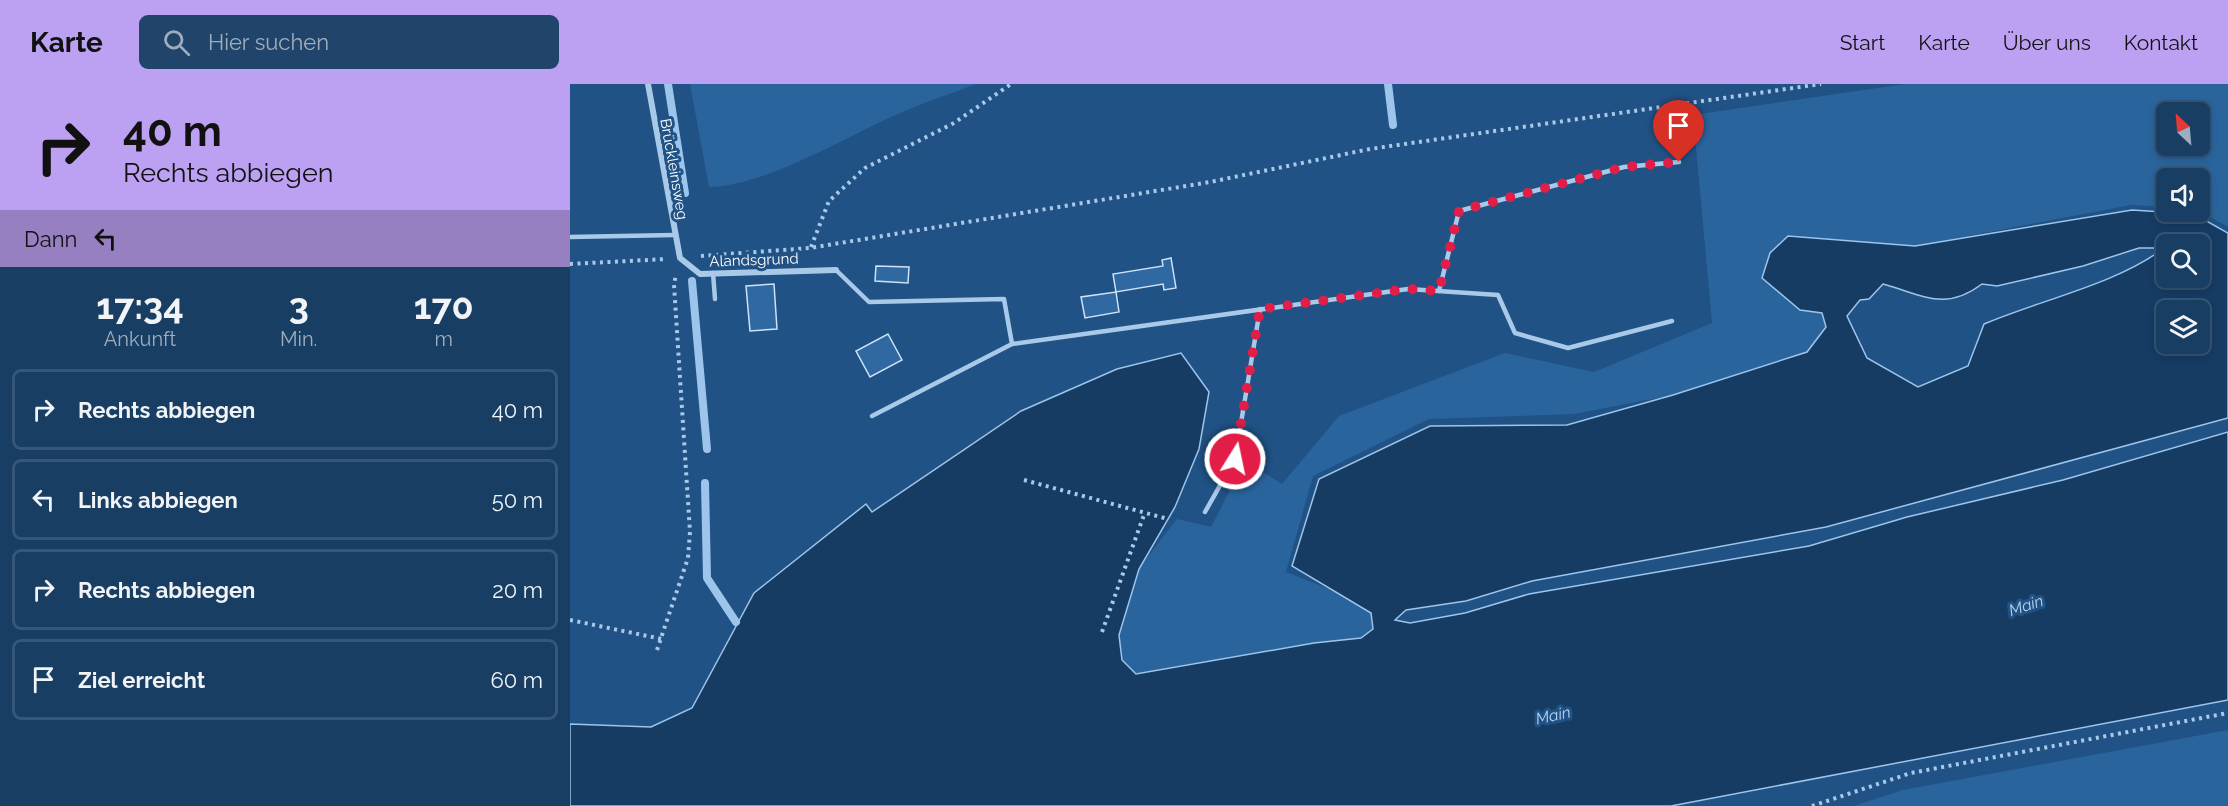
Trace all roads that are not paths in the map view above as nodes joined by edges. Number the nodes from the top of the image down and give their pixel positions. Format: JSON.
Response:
{"nodes":[{"id":1,"x":648,"y":84,"type":"edge"},
{"id":2,"x":1679,"y":162,"type":"dead end"},
{"id":3,"x":674,"y":235,"type":"junction"},
{"id":4,"x":570,"y":237,"type":"edge"},
{"id":5,"x":680,"y":258,"type":"joint"},
{"id":6,"x":836,"y":270,"type":"joint"},
{"id":7,"x":713,"y":273,"type":"junction"},
{"id":8,"x":1439,"y":291,"type":"junction"},
{"id":9,"x":715,"y":299,"type":"dead end"},
{"id":10,"x":1260,"y":309,"type":"junction"},
{"id":11,"x":1672,"y":321,"type":"dead end"},
{"id":12,"x":1012,"y":344,"type":"junction"},
{"id":13,"x":872,"y":416,"type":"dead end"},
{"id":14,"x":1205,"y":512,"type":"dead end"}],
"edges":[{"from":1,"to":3,"type":"street","name":"Brückleinsweg"},
{"from":2,"to":8,"type":"lane"},
{"from":3,"to":4,"type":"lane"},
{"from":3,"to":5,"type":"street","name":"Brückleinsweg"},
{"from":5,"to":7,"type":"street","name":"Alandsgrund"},
{"from":6,"to":7,"type":"street","name":"Alandsgrund"},
{"from":6,"to":12,"type":"lane"},
{"from":7,"to":9,"type":"lane"},
{"from":8,"to":10,"type":"lane"},
{"from":8,"to":11,"type":"lane"},
{"from":10,"to":12,"type":"lane"},
{"from":10,"to":14,"type":"lane"},
{"from":12,"to":13,"type":"lane"}]}
